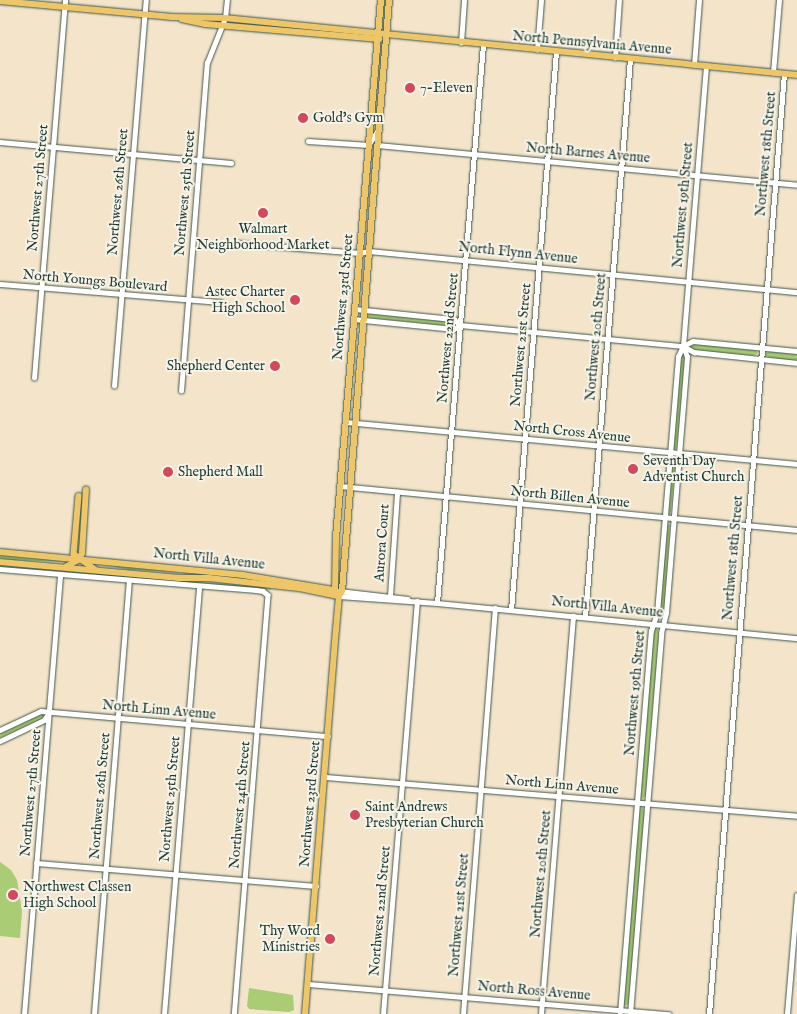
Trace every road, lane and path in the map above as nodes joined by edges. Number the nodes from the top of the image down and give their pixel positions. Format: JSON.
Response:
{"nodes":[{"id":1,"x":65,"y":0,"type":"edge"},
{"id":2,"x":146,"y":0,"type":"edge"},
{"id":3,"x":227,"y":0,"type":"edge"},
{"id":4,"x":380,"y":0,"type":"edge"},
{"id":5,"x":388,"y":0,"type":"edge"},
{"id":6,"x":464,"y":0,"type":"edge"},
{"id":7,"x":542,"y":0,"type":"edge"},
{"id":8,"x":620,"y":0,"type":"edge"},
{"id":9,"x":699,"y":0,"type":"edge"},
{"id":10,"x":779,"y":0,"type":"edge"},
{"id":11,"x":0,"y":2,"type":"edge"},
{"id":12,"x":64,"y":7,"type":"junction"},
{"id":13,"x":145,"y":14,"type":"junction"},
{"id":14,"x":172,"y":17,"type":"junction"},
{"id":15,"x":225,"y":18,"type":"junction"},
{"id":16,"x":257,"y":21,"type":"junction"},
{"id":17,"x":282,"y":23,"type":"junction"},
{"id":18,"x":221,"y":25,"type":"junction"},
{"id":19,"x":256,"y":28,"type":"junction"},
{"id":20,"x":282,"y":31,"type":"junction"},
{"id":21,"x":378,"y":32,"type":"junction"},
{"id":22,"x":385,"y":36,"type":"junction"},
{"id":23,"x":377,"y":40,"type":"junction"},
{"id":24,"x":460,"y":43,"type":"junction"},
{"id":25,"x":483,"y":45,"type":"junction"},
{"id":26,"x":537,"y":50,"type":"junction"},
{"id":27,"x":556,"y":52,"type":"junction"},
{"id":28,"x":615,"y":58,"type":"junction"},
{"id":29,"x":630,"y":59,"type":"junction"},
{"id":30,"x":694,"y":65,"type":"junction"},
{"id":31,"x":706,"y":66,"type":"junction"},
{"id":32,"x":773,"y":73,"type":"junction"},
{"id":33,"x":784,"y":74,"type":"junction"},
{"id":34,"x":797,"y":75,"type":"edge"},
{"id":35,"x":378,"y":130,"type":"junction"},
{"id":36,"x":0,"y":142,"type":"edge"},
{"id":37,"x":308,"y":142,"type":"dead end"},
{"id":38,"x":368,"y":145,"type":"junction"},
{"id":39,"x":377,"y":145,"type":"junction"},
{"id":40,"x":53,"y":147,"type":"junction"},
{"id":41,"x":132,"y":154,"type":"junction"},
{"id":42,"x":474,"y":154,"type":"junction"},
{"id":43,"x":376,"y":155,"type":"junction"},
{"id":44,"x":199,"y":160,"type":"junction"},
{"id":45,"x":547,"y":161,"type":"junction"},
{"id":46,"x":231,"y":163,"type":"dead end"},
{"id":47,"x":622,"y":168,"type":"junction"},
{"id":48,"x":697,"y":175,"type":"junction"},
{"id":49,"x":775,"y":183,"type":"junction"},
{"id":50,"x":797,"y":185,"type":"edge"},
{"id":51,"x":365,"y":188,"type":"junction"},
{"id":52,"x":374,"y":189,"type":"junction"},
{"id":53,"x":363,"y":215,"type":"junction"},
{"id":54,"x":372,"y":216,"type":"junction"},
{"id":55,"x":237,"y":243,"type":"dead end"},
{"id":56,"x":369,"y":251,"type":"junction"},
{"id":57,"x":360,"y":253,"type":"junction"},
{"id":58,"x":465,"y":259,"type":"junction"},
{"id":59,"x":539,"y":267,"type":"junction"},
{"id":60,"x":613,"y":274,"type":"junction"},
{"id":61,"x":689,"y":281,"type":"junction"},
{"id":62,"x":0,"y":284,"type":"edge"},
{"id":63,"x":42,"y":288,"type":"junction"},
{"id":64,"x":766,"y":289,"type":"junction"},
{"id":65,"x":797,"y":292,"type":"edge"},
{"id":66,"x":121,"y":295,"type":"junction"},
{"id":67,"x":188,"y":301,"type":"junction"},
{"id":68,"x":220,"y":302,"type":"dead end"},
{"id":69,"x":355,"y":309,"type":"junction"},
{"id":70,"x":364,"y":310,"type":"junction"},
{"id":71,"x":354,"y":319,"type":"junction"},
{"id":72,"x":363,"y":320,"type":"junction"},
{"id":73,"x":460,"y":325,"type":"junction"},
{"id":74,"x":534,"y":332,"type":"junction"},
{"id":75,"x":608,"y":338,"type":"junction"},
{"id":76,"x":683,"y":346,"type":"junction"},
{"id":77,"x":762,"y":348,"type":"junction"},
{"id":78,"x":797,"y":351,"type":"edge"},
{"id":79,"x":761,"y":359,"type":"junction"},
{"id":80,"x":350,"y":362,"type":"junction"},
{"id":81,"x":359,"y":363,"type":"junction"},
{"id":82,"x":797,"y":363,"type":"edge"},
{"id":83,"x":34,"y":378,"type":"dead end"},
{"id":84,"x":114,"y":386,"type":"dead end"},
{"id":85,"x":181,"y":391,"type":"dead end"},
{"id":86,"x":346,"y":422,"type":"junction"},
{"id":87,"x":354,"y":422,"type":"junction"},
{"id":88,"x":451,"y":431,"type":"junction"},
{"id":89,"x":525,"y":438,"type":"junction"},
{"id":90,"x":599,"y":446,"type":"junction"},
{"id":91,"x":352,"y":448,"type":"junction"},
{"id":92,"x":670,"y":452,"type":"junction"},
{"id":93,"x":678,"y":453,"type":"junction"},
{"id":94,"x":753,"y":460,"type":"junction"},
{"id":95,"x":797,"y":464,"type":"edge"},
{"id":96,"x":342,"y":466,"type":"junction"},
{"id":97,"x":350,"y":476,"type":"junction"},
{"id":98,"x":340,"y":486,"type":"junction"},
{"id":99,"x":349,"y":487,"type":"junction"},
{"id":100,"x":86,"y":490,"type":"dead end"},
{"id":101,"x":397,"y":492,"type":"junction"},
{"id":102,"x":79,"y":496,"type":"dead end"},
{"id":103,"x":446,"y":497,"type":"junction"},
{"id":104,"x":520,"y":504,"type":"junction"},
{"id":105,"x":594,"y":511,"type":"junction"},
{"id":106,"x":338,"y":513,"type":"junction"},
{"id":107,"x":347,"y":514,"type":"junction"},
{"id":108,"x":664,"y":518,"type":"junction"},
{"id":109,"x":673,"y":518,"type":"junction"},
{"id":110,"x":747,"y":526,"type":"junction"},
{"id":111,"x":797,"y":530,"type":"edge"},
{"id":112,"x":336,"y":538,"type":"junction"},
{"id":113,"x":346,"y":539,"type":"junction"},
{"id":114,"x":0,"y":552,"type":"edge"},
{"id":115,"x":80,"y":559,"type":"junction"},
{"id":116,"x":336,"y":561,"type":"junction"},
{"id":117,"x":344,"y":561,"type":"junction"},
{"id":118,"x":0,"y":562,"type":"edge"},
{"id":119,"x":0,"y":568,"type":"edge"},
{"id":120,"x":66,"y":568,"type":"junction"},
{"id":121,"x":190,"y":569,"type":"junction"},
{"id":122,"x":96,"y":570,"type":"junction"},
{"id":123,"x":60,"y":574,"type":"junction"},
{"id":124,"x":179,"y":578,"type":"junction"},
{"id":125,"x":209,"y":578,"type":"junction"},
{"id":126,"x":129,"y":580,"type":"junction"},
{"id":127,"x":199,"y":586,"type":"junction"},
{"id":128,"x":336,"y":590,"type":"junction"},
{"id":129,"x":341,"y":594,"type":"junction"},
{"id":130,"x":390,"y":596,"type":"junction"},
{"id":131,"x":268,"y":597,"type":"joint"},
{"id":132,"x":416,"y":601,"type":"junction"},
{"id":133,"x":437,"y":602,"type":"junction"},
{"id":134,"x":495,"y":608,"type":"junction"},
{"id":135,"x":511,"y":610,"type":"junction"},
{"id":136,"x":573,"y":616,"type":"junction"},
{"id":137,"x":585,"y":617,"type":"junction"},
{"id":138,"x":653,"y":624,"type":"junction"},
{"id":139,"x":663,"y":625,"type":"junction"},
{"id":140,"x":739,"y":632,"type":"junction"},
{"id":141,"x":797,"y":638,"type":"edge"},
{"id":142,"x":48,"y":713,"type":"junction"},
{"id":143,"x":118,"y":718,"type":"junction"},
{"id":144,"x":188,"y":724,"type":"junction"},
{"id":145,"x":0,"y":730,"type":"edge"},
{"id":146,"x":257,"y":730,"type":"junction"},
{"id":147,"x":328,"y":736,"type":"junction"},
{"id":148,"x":0,"y":741,"type":"edge"},
{"id":149,"x":325,"y":776,"type":"junction"},
{"id":150,"x":402,"y":783,"type":"junction"},
{"id":151,"x":480,"y":790,"type":"junction"},
{"id":152,"x":558,"y":796,"type":"junction"},
{"id":153,"x":636,"y":802,"type":"junction"},
{"id":154,"x":647,"y":803,"type":"junction"},
{"id":155,"x":725,"y":810,"type":"junction"},
{"id":156,"x":797,"y":816,"type":"edge"},
{"id":157,"x":36,"y":863,"type":"junction"},
{"id":158,"x":106,"y":868,"type":"junction"},
{"id":159,"x":176,"y":874,"type":"junction"},
{"id":160,"x":245,"y":880,"type":"junction"},
{"id":161,"x":316,"y":886,"type":"junction"},
{"id":162,"x":797,"y":895,"type":"edge"},
{"id":163,"x":308,"y":984,"type":"junction"},
{"id":164,"x":385,"y":989,"type":"junction"},
{"id":165,"x":464,"y":997,"type":"junction"},
{"id":166,"x":542,"y":1003,"type":"junction"},
{"id":167,"x":620,"y":1012,"type":"edge"},
{"id":168,"x":630,"y":1012,"type":"edge"},
{"id":169,"x":24,"y":1014,"type":"edge"},
{"id":170,"x":94,"y":1014,"type":"edge"},
{"id":171,"x":164,"y":1014,"type":"edge"},
{"id":172,"x":234,"y":1014,"type":"edge"},
{"id":173,"x":306,"y":1014,"type":"edge"},
{"id":174,"x":383,"y":1014,"type":"edge"},
{"id":175,"x":462,"y":1014,"type":"edge"},
{"id":176,"x":541,"y":1014,"type":"edge"},
{"id":177,"x":669,"y":1014,"type":"edge"},
{"id":178,"x":709,"y":1014,"type":"edge"},
{"id":179,"x":787,"y":1014,"type":"edge"}],
"edges":[{"from":1,"to":12,"type":"street","name":"Northwest 27th Street"},
{"from":2,"to":13,"type":"street","name":"Northwest 26th Street"},
{"from":3,"to":15,"type":"street","name":"Northwest 25th Street"},
{"from":4,"to":21,"type":"main road","name":"Northwest 23rd Street"},
{"from":5,"to":22,"type":"main road","name":"Northwest 23rd Street"},
{"from":6,"to":24,"type":"street"},
{"from":7,"to":26,"type":"street"},
{"from":8,"to":28,"type":"street"},
{"from":9,"to":30,"type":"street"},
{"from":10,"to":32,"type":"street","name":"Northwest 18th Street"},
{"from":11,"to":12,"type":"main road","name":"North Pennsylvania Avenue"},
{"from":12,"to":13,"type":"main road","name":"North Pennsylvania Avenue"},
{"from":12,"to":40,"type":"street","name":"Northwest 27th Street"},
{"from":13,"to":14,"type":"main road","name":"North Pennsylvania Avenue"},
{"from":13,"to":41,"type":"street","name":"Northwest 26th Street"},
{"from":14,"to":15,"type":"main road","name":"North Pennsylvania Avenue"},
{"from":14,"to":18,"type":"main road","name":"North Pennsylvania Avenue"},
{"from":15,"to":16,"type":"main road","name":"North Pennsylvania Avenue"},
{"from":15,"to":18,"type":"street","name":"Northwest 25th Street"},
{"from":16,"to":17,"type":"main road","name":"North Pennsylvania Avenue"},
{"from":16,"to":19,"type":"main road"},
{"from":17,"to":20,"type":"main road"},
{"from":17,"to":21,"type":"main road","name":"North Pennsylvania Avenue"},
{"from":18,"to":19,"type":"main road","name":"North Pennsylvania Avenue"},
{"from":18,"to":44,"type":"street","name":"Northwest 25th Street"},
{"from":19,"to":20,"type":"main road","name":"North Pennsylvania Avenue"},
{"from":20,"to":23,"type":"main road","name":"North Pennsylvania Avenue"},
{"from":21,"to":22,"type":"main road","name":"North Pennsylvania Avenue"},
{"from":21,"to":23,"type":"main road","name":"Northwest 23rd Street"},
{"from":22,"to":23,"type":"main road"},
{"from":22,"to":24,"type":"main road","name":"North Pennsylvania Avenue"},
{"from":22,"to":35,"type":"main road","name":"Northwest 23rd Street"},
{"from":23,"to":38,"type":"main road","name":"Northwest 23rd Street"},
{"from":24,"to":25,"type":"main road","name":"North Pennsylvania Avenue"},
{"from":25,"to":26,"type":"main road","name":"North Pennsylvania Avenue"},
{"from":25,"to":42,"type":"street","name":"Northwest 22nd Street"},
{"from":26,"to":27,"type":"main road","name":"North Pennsylvania Avenue"},
{"from":27,"to":28,"type":"main road","name":"North Pennsylvania Avenue"},
{"from":27,"to":45,"type":"street","name":"Northwest 21st Street"},
{"from":28,"to":29,"type":"main road","name":"North Pennsylvania Avenue"},
{"from":29,"to":30,"type":"main road","name":"North Pennsylvania Avenue"},
{"from":29,"to":47,"type":"street","name":"Northwest 20th Street"},
{"from":30,"to":31,"type":"main road","name":"North Pennsylvania Avenue"},
{"from":31,"to":32,"type":"main road","name":"North Pennsylvania Avenue"},
{"from":31,"to":48,"type":"street","name":"Northwest 19th Street"},
{"from":32,"to":33,"type":"main road","name":"North Pennsylvania Avenue"},
{"from":33,"to":34,"type":"main road","name":"North Pennsylvania Avenue"},
{"from":33,"to":49,"type":"street","name":"Northwest 18th Street"},
{"from":35,"to":38,"type":"street"},
{"from":35,"to":39,"type":"main road","name":"Northwest 23rd Street"},
{"from":36,"to":40,"type":"street"},
{"from":37,"to":38,"type":"street"},
{"from":38,"to":43,"type":"street"},
{"from":38,"to":51,"type":"main road","name":"Northwest 23rd Street"},
{"from":39,"to":42,"type":"street","name":"North Barnes Avenue"},
{"from":39,"to":43,"type":"main road","name":"Northwest 23rd Street"},
{"from":40,"to":41,"type":"street"},
{"from":40,"to":63,"type":"street","name":"Northwest 27th Street"},
{"from":41,"to":44,"type":"street"},
{"from":41,"to":66,"type":"street","name":"Northwest 26th Street"},
{"from":42,"to":45,"type":"street","name":"North Barnes Avenue"},
{"from":42,"to":58,"type":"street","name":"Northwest 22nd Street"},
{"from":43,"to":52,"type":"main road","name":"Northwest 23rd Street"},
{"from":44,"to":46,"type":"street"},
{"from":44,"to":67,"type":"street","name":"Northwest 25th Street"},
{"from":45,"to":47,"type":"street","name":"North Barnes Avenue"},
{"from":45,"to":59,"type":"street","name":"Northwest 21st Street"},
{"from":47,"to":48,"type":"street","name":"North Barnes Avenue"},
{"from":47,"to":60,"type":"street","name":"Northwest 20th Street"},
{"from":48,"to":49,"type":"street","name":"North Barnes Avenue"},
{"from":48,"to":61,"type":"street","name":"Northwest 19th Street"},
{"from":49,"to":50,"type":"street","name":"North Barnes Avenue"},
{"from":49,"to":64,"type":"street","name":"Northwest 18th Street"},
{"from":51,"to":52,"type":"main road"},
{"from":51,"to":53,"type":"main road","name":"Northwest 23rd Street"},
{"from":52,"to":54,"type":"main road","name":"Northwest 23rd Street"},
{"from":53,"to":54,"type":"main road"},
{"from":53,"to":57,"type":"main road","name":"Northwest 23rd Street"},
{"from":54,"to":56,"type":"main road","name":"Northwest 23rd Street"},
{"from":55,"to":57,"type":"street","name":"North Flynn Avenue"},
{"from":56,"to":57,"type":"street","name":"North Flynn Avenue"},
{"from":56,"to":58,"type":"street","name":"North Flynn Avenue"},
{"from":56,"to":70,"type":"main road","name":"Northwest 23rd Street"},
{"from":57,"to":69,"type":"main road","name":"Northwest 23rd Street"},
{"from":58,"to":59,"type":"street","name":"North Flynn Avenue"},
{"from":58,"to":73,"type":"street","name":"Northwest 22nd Street"},
{"from":59,"to":60,"type":"street","name":"North Flynn Avenue"},
{"from":59,"to":74,"type":"street","name":"Northwest 21st Street"},
{"from":60,"to":61,"type":"street","name":"North Flynn Avenue"},
{"from":60,"to":75,"type":"street","name":"Northwest 20th Street"},
{"from":61,"to":64,"type":"street","name":"North Flynn Avenue"},
{"from":61,"to":76,"type":"street","name":"Northwest 19th Street"},
{"from":62,"to":63,"type":"street","name":"North Youngs Boulevard"},
{"from":63,"to":66,"type":"street","name":"North Youngs Boulevard"},
{"from":63,"to":83,"type":"street","name":"Northwest 27th Street"},
{"from":64,"to":65,"type":"street","name":"North Flynn Avenue"},
{"from":64,"to":77,"type":"street","name":"Northwest 18th Street"},
{"from":66,"to":67,"type":"street","name":"North Youngs Boulevard"},
{"from":66,"to":84,"type":"street","name":"Northwest 26th Street"},
{"from":67,"to":68,"type":"street","name":"North Youngs Boulevard"},
{"from":67,"to":85,"type":"street","name":"Northwest 25th Street"},
{"from":69,"to":70,"type":"street"},
{"from":69,"to":71,"type":"main road","name":"Northwest 23rd Street"},
{"from":70,"to":72,"type":"main road","name":"Northwest 23rd Street"},
{"from":70,"to":73,"type":"street"},
{"from":71,"to":72,"type":"street"},
{"from":71,"to":80,"type":"main road","name":"Northwest 23rd Street"},
{"from":72,"to":73,"type":"street"},
{"from":72,"to":81,"type":"main road","name":"Northwest 23rd Street"},
{"from":73,"to":74,"type":"street"},
{"from":73,"to":88,"type":"street","name":"Northwest 22nd Street"},
{"from":74,"to":75,"type":"street"},
{"from":74,"to":89,"type":"street","name":"Northwest 21st Street"},
{"from":75,"to":76,"type":"street"},
{"from":75,"to":90,"type":"street","name":"Northwest 20th Street"},
{"from":76,"to":77,"type":"street"},
{"from":76,"to":79,"type":"street"},
{"from":76,"to":92,"type":"street","name":"Northwest 19th Street"},
{"from":76,"to":93,"type":"street","name":"Northwest 19th Street"},
{"from":77,"to":78,"type":"street"},
{"from":77,"to":79,"type":"street","name":"Northwest 18th Street"},
{"from":79,"to":82,"type":"street"},
{"from":79,"to":94,"type":"street","name":"Northwest 18th Street"},
{"from":80,"to":81,"type":"main road"},
{"from":80,"to":86,"type":"main road","name":"Northwest 23rd Street"},
{"from":81,"to":87,"type":"main road","name":"Northwest 23rd Street"},
{"from":86,"to":87,"type":"street","name":"North Cross Avenue"},
{"from":86,"to":96,"type":"main road","name":"Northwest 23rd Street"},
{"from":87,"to":88,"type":"street","name":"North Cross Avenue"},
{"from":87,"to":91,"type":"main road","name":"Northwest 23rd Street"},
{"from":88,"to":89,"type":"street","name":"North Cross Avenue"},
{"from":88,"to":103,"type":"street","name":"Northwest 22nd Street"},
{"from":89,"to":90,"type":"street","name":"North Cross Avenue"},
{"from":89,"to":104,"type":"street","name":"Northwest 21st Street"},
{"from":90,"to":92,"type":"street","name":"North Cross Avenue"},
{"from":90,"to":105,"type":"street","name":"Northwest 20th Street"},
{"from":91,"to":96,"type":"main road"},
{"from":91,"to":97,"type":"main road","name":"Northwest 23rd Street"},
{"from":92,"to":93,"type":"street","name":"North Cross Avenue"},
{"from":92,"to":108,"type":"street","name":"Northwest 19th Street"},
{"from":93,"to":94,"type":"street","name":"North Cross Avenue"},
{"from":93,"to":109,"type":"street","name":"Northwest 19th Street"},
{"from":94,"to":95,"type":"street","name":"North Cross Avenue"},
{"from":94,"to":110,"type":"street","name":"Northwest 18th Street"},
{"from":96,"to":97,"type":"main road"},
{"from":96,"to":98,"type":"main road","name":"Northwest 23rd Street"},
{"from":97,"to":99,"type":"main road","name":"Northwest 23rd Street"},
{"from":98,"to":99,"type":"street","name":"North Billen Avenue"},
{"from":98,"to":106,"type":"main road","name":"Northwest 23rd Street"},
{"from":99,"to":101,"type":"street","name":"North Billen Avenue"},
{"from":99,"to":107,"type":"main road","name":"Northwest 23rd Street"},
{"from":100,"to":115,"type":"main road"},
{"from":101,"to":103,"type":"street","name":"North Billen Avenue"},
{"from":101,"to":130,"type":"street","name":"Aurora Court"},
{"from":102,"to":115,"type":"main road"},
{"from":103,"to":104,"type":"street","name":"North Billen Avenue"},
{"from":103,"to":133,"type":"street","name":"Northwest 22nd Street"},
{"from":104,"to":105,"type":"street","name":"North Billen Avenue"},
{"from":104,"to":135,"type":"street","name":"Northwest 21st Street"},
{"from":105,"to":108,"type":"street","name":"North Billen Avenue"},
{"from":105,"to":137,"type":"street","name":"Northwest 20th Street"},
{"from":106,"to":107,"type":"main road"},
{"from":106,"to":112,"type":"main road","name":"Northwest 23rd Street"},
{"from":107,"to":113,"type":"main road","name":"Northwest 23rd Street"},
{"from":108,"to":109,"type":"street","name":"North Billen Avenue"},
{"from":108,"to":138,"type":"street","name":"Northwest 19th Street"},
{"from":109,"to":110,"type":"street","name":"North Billen Avenue"},
{"from":109,"to":139,"type":"street","name":"Northwest 19th Street"},
{"from":110,"to":111,"type":"street","name":"North Billen Avenue"},
{"from":110,"to":140,"type":"street","name":"Northwest 18th Street"},
{"from":112,"to":113,"type":"main road"},
{"from":112,"to":116,"type":"main road","name":"Northwest 23rd Street"},
{"from":113,"to":117,"type":"main road","name":"Northwest 23rd Street"},
{"from":114,"to":115,"type":"main road","name":"North Villa Avenue"},
{"from":115,"to":120,"type":"main road"},
{"from":115,"to":121,"type":"main road","name":"North Villa Avenue"},
{"from":115,"to":122,"type":"main road"},
{"from":116,"to":117,"type":"main road"},
{"from":116,"to":128,"type":"main road","name":"Northwest 23rd Street"},
{"from":117,"to":129,"type":"main road","name":"Northwest 23rd Street"},
{"from":118,"to":120,"type":"main road","name":"North Villa Avenue"},
{"from":119,"to":123,"type":"street","name":"North Villa Avenue"},
{"from":120,"to":122,"type":"main road","name":"North Villa Avenue"},
{"from":121,"to":124,"type":"main road"},
{"from":121,"to":125,"type":"main road"},
{"from":121,"to":128,"type":"main road","name":"North Villa Avenue"},
{"from":122,"to":124,"type":"main road","name":"North Villa Avenue"},
{"from":123,"to":126,"type":"street","name":"North Villa Avenue"},
{"from":123,"to":142,"type":"street","name":"Northwest 27th Street"},
{"from":124,"to":125,"type":"main road","name":"North Villa Avenue"},
{"from":125,"to":129,"type":"main road","name":"North Villa Avenue"},
{"from":126,"to":127,"type":"street","name":"North Villa Avenue"},
{"from":126,"to":143,"type":"street","name":"Northwest 26th Street"},
{"from":127,"to":131,"type":"street","name":"North Villa Avenue"},
{"from":127,"to":144,"type":"street","name":"Northwest 25th Street"},
{"from":128,"to":129,"type":"main road","name":"Northwest 23rd Street"},
{"from":129,"to":130,"type":"street","name":"North Villa Avenue"},
{"from":129,"to":132,"type":"street","name":"North Villa Avenue"},
{"from":129,"to":147,"type":"main road","name":"Northwest 23rd Street"},
{"from":130,"to":132,"type":"street","name":"North Villa Avenue"},
{"from":131,"to":146,"type":"street","name":"Northwest 24th Street"},
{"from":132,"to":133,"type":"street","name":"North Villa Avenue"},
{"from":132,"to":150,"type":"street","name":"Northwest 22nd Street"},
{"from":133,"to":134,"type":"street","name":"North Villa Avenue"},
{"from":134,"to":135,"type":"street","name":"North Villa Avenue"},
{"from":134,"to":151,"type":"street","name":"Northwest 21st Street"},
{"from":135,"to":136,"type":"street","name":"North Villa Avenue"},
{"from":136,"to":137,"type":"street","name":"North Villa Avenue"},
{"from":136,"to":152,"type":"street","name":"Northwest 20th Street"},
{"from":137,"to":138,"type":"street","name":"North Villa Avenue"},
{"from":138,"to":139,"type":"street","name":"North Villa Avenue"},
{"from":138,"to":153,"type":"street","name":"Northwest 19th Street"},
{"from":139,"to":140,"type":"street","name":"North Villa Avenue"},
{"from":139,"to":154,"type":"street","name":"Northwest 19th Street"},
{"from":140,"to":141,"type":"street","name":"North Villa Avenue"},
{"from":140,"to":155,"type":"street","name":"Northwest 18th Street"},
{"from":142,"to":143,"type":"street","name":"North Linn Avenue"},
{"from":142,"to":145,"type":"street","name":"North Linn Avenue"},
{"from":142,"to":148,"type":"street"},
{"from":142,"to":157,"type":"street","name":"Northwest 27th Street"},
{"from":143,"to":144,"type":"street","name":"North Linn Avenue"},
{"from":143,"to":158,"type":"street","name":"Northwest 26th Street"},
{"from":144,"to":146,"type":"street","name":"North Linn Avenue"},
{"from":144,"to":159,"type":"street","name":"Northwest 25th Street"},
{"from":146,"to":147,"type":"street","name":"North Linn Avenue"},
{"from":146,"to":160,"type":"street","name":"Northwest 24th Street"},
{"from":147,"to":149,"type":"main road","name":"Northwest 23rd Street"},
{"from":149,"to":150,"type":"street","name":"North Linn Avenue"},
{"from":149,"to":161,"type":"main road","name":"Northwest 23rd Street"},
{"from":150,"to":151,"type":"street","name":"North Linn Avenue"},
{"from":150,"to":164,"type":"street","name":"Northwest 22nd Street"},
{"from":151,"to":152,"type":"street","name":"North Linn Avenue"},
{"from":151,"to":165,"type":"street","name":"Northwest 21st Street"},
{"from":152,"to":153,"type":"street","name":"North Linn Avenue"},
{"from":152,"to":166,"type":"street","name":"Northwest 20th Street"},
{"from":153,"to":154,"type":"street","name":"North Linn Avenue"},
{"from":153,"to":167,"type":"street","name":"Northwest 19th Street"},
{"from":154,"to":155,"type":"street","name":"North Linn Avenue"},
{"from":154,"to":168,"type":"street","name":"Northwest 19th Street"},
{"from":155,"to":156,"type":"street","name":"North Linn Avenue"},
{"from":155,"to":178,"type":"street","name":"Northwest 18th Street"},
{"from":157,"to":158,"type":"street"},
{"from":157,"to":169,"type":"street","name":"Northwest 27th Street"},
{"from":158,"to":159,"type":"street"},
{"from":158,"to":170,"type":"street","name":"Northwest 26th Street"},
{"from":159,"to":160,"type":"street"},
{"from":159,"to":171,"type":"street","name":"Northwest 25th Street"},
{"from":160,"to":161,"type":"street"},
{"from":160,"to":172,"type":"street","name":"Northwest 24th Street"},
{"from":161,"to":163,"type":"main road","name":"Northwest 23rd Street"},
{"from":162,"to":179,"type":"street"},
{"from":163,"to":164,"type":"street","name":"North Ross Avenue"},
{"from":163,"to":173,"type":"main road","name":"Northwest 23rd Street"},
{"from":164,"to":165,"type":"street","name":"North Ross Avenue"},
{"from":164,"to":174,"type":"street","name":"Northwest 22nd Street"},
{"from":165,"to":166,"type":"street","name":"North Ross Avenue"},
{"from":165,"to":175,"type":"street","name":"Northwest 21st Street"},
{"from":166,"to":167,"type":"street","name":"North Ross Avenue"},
{"from":166,"to":176,"type":"street","name":"Northwest 20th Street"},
{"from":167,"to":168,"type":"street","name":"North Ross Avenue"},
{"from":168,"to":177,"type":"street","name":"North Ross Avenue"}]}
